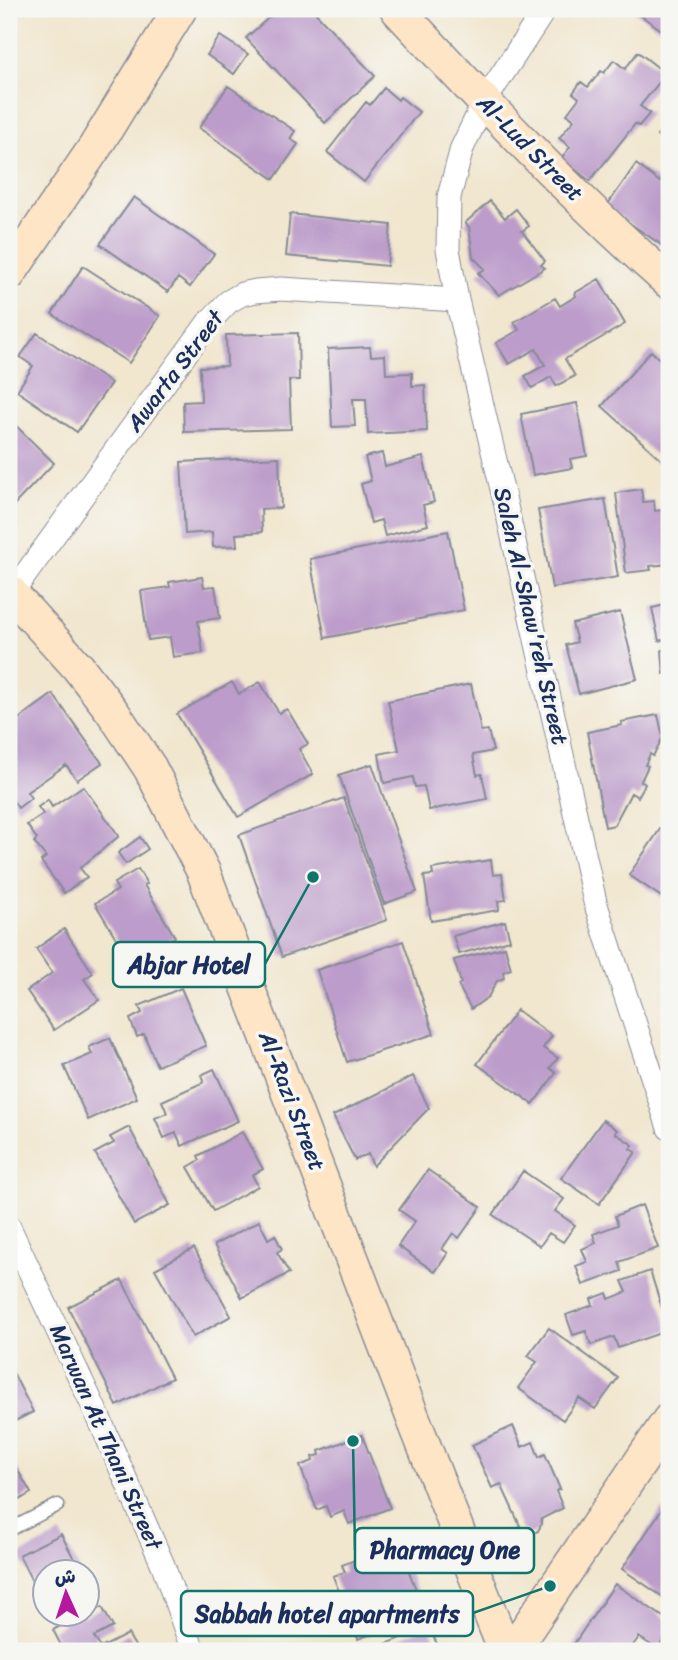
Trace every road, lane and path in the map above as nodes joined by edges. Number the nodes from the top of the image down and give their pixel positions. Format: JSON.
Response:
{"nodes":[{"id":1,"x":180,"y":9,"type":"edge"},
{"id":2,"x":397,"y":9,"type":"edge"},
{"id":3,"x":545,"y":9,"type":"edge"},
{"id":4,"x":484,"y":102,"type":"junction"},
{"id":5,"x":9,"y":274,"type":"edge"},
{"id":6,"x":669,"y":282,"type":"edge"},
{"id":7,"x":457,"y":300,"type":"junction"},
{"id":8,"x":10,"y":592,"type":"edge"},
{"id":9,"x":669,"y":1128,"type":"edge"},
{"id":10,"x":9,"y":1227,"type":"edge"},
{"id":11,"x":669,"y":1420,"type":"edge"},
{"id":12,"x":58,"y":1505,"type":"dead end"},
{"id":13,"x":9,"y":1530,"type":"edge"},
{"id":14,"x":193,"y":1651,"type":"edge"},
{"id":15,"x":505,"y":1651,"type":"edge"},
{"id":16,"x":512,"y":1651,"type":"edge"}],
"edges":[{"from":1,"to":5,"type":"street"},
{"from":2,"to":4,"type":"street","name":"Al-Lud Street"},
{"from":3,"to":4,"type":"street","name":"Saleh Al-Shaw'reh Street"},
{"from":4,"to":6,"type":"street","name":"Al-Lud Street"},
{"from":4,"to":7,"type":"street","name":"Saleh Al-Shaw'reh Street"},
{"from":7,"to":8,"type":"street","name":"Awarta Street"},
{"from":7,"to":9,"type":"street","name":"Saleh Al-Shaw'reh Street"},
{"from":8,"to":15,"type":"street","name":"Al-Razi Street"},
{"from":10,"to":14,"type":"street","name":"Marwan At Thani Street"},
{"from":11,"to":16,"type":"street"},
{"from":12,"to":13,"type":"lane"}]}
